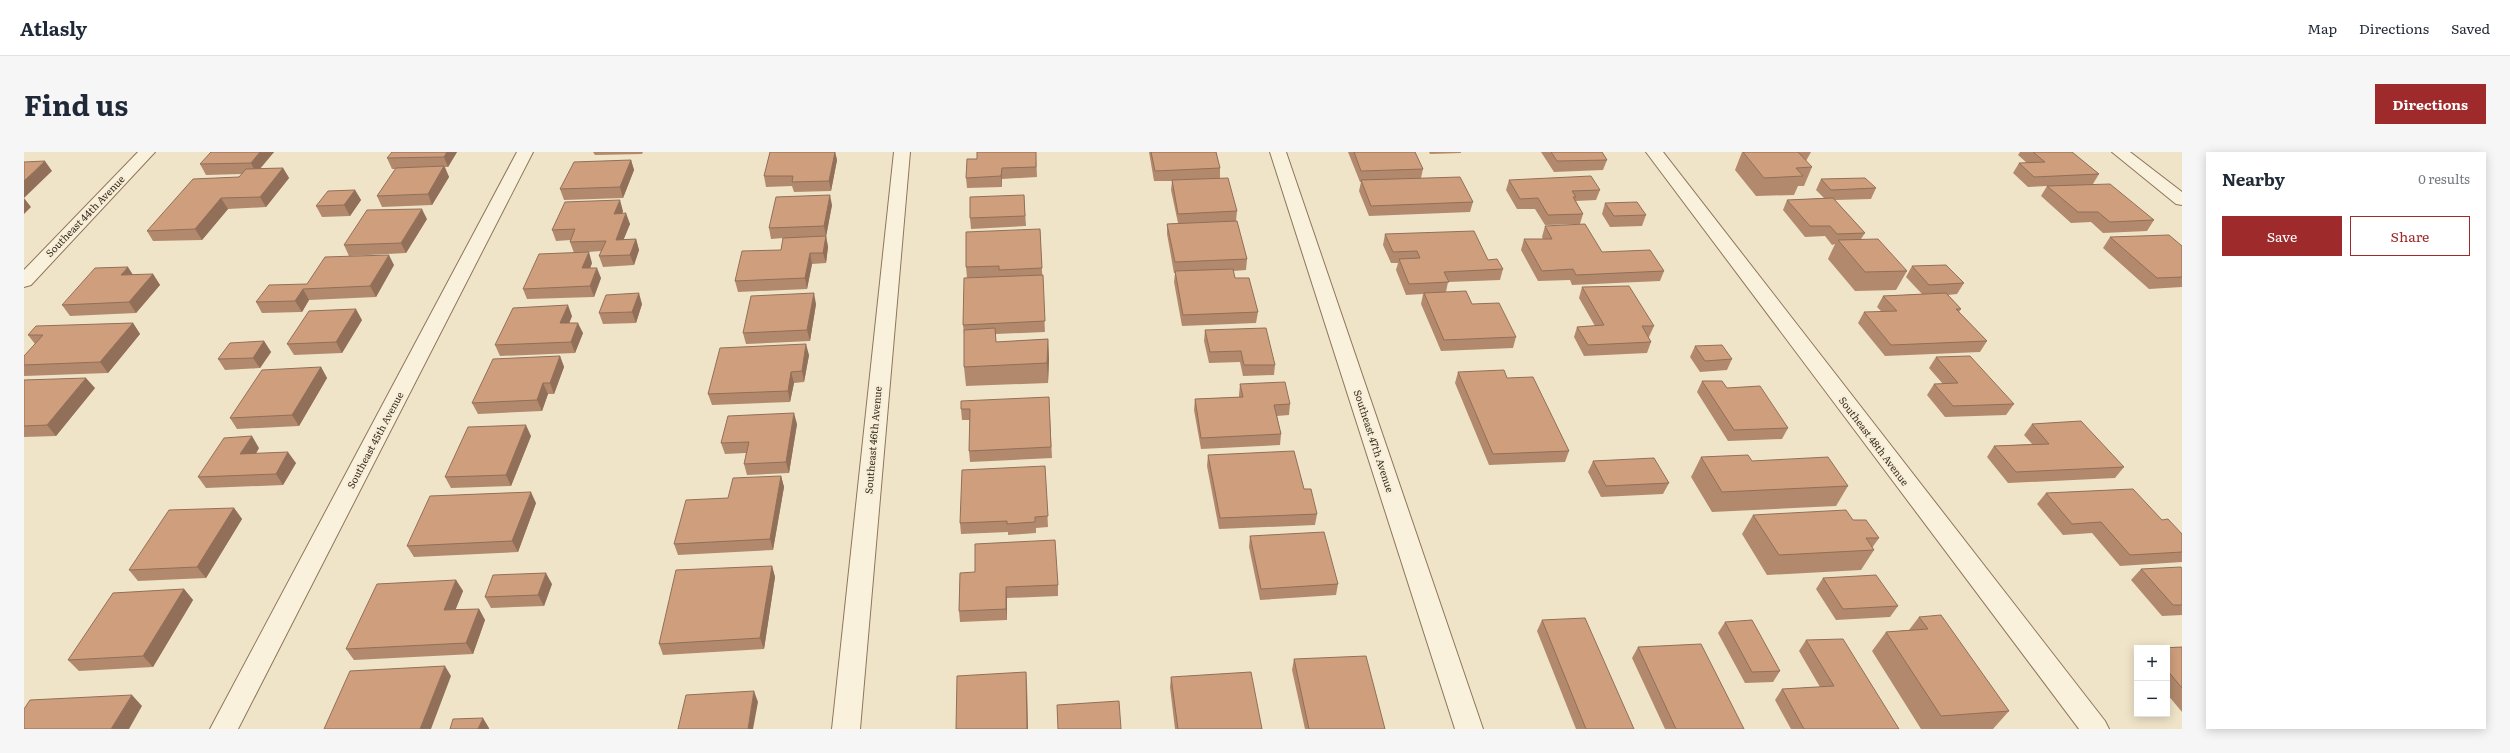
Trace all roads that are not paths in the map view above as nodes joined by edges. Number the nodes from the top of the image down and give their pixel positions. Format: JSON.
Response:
{"nodes":[{"id":1,"x":147,"y":152,"type":"edge"},
{"id":2,"x":525,"y":152,"type":"edge"},
{"id":3,"x":902,"y":152,"type":"edge"},
{"id":4,"x":1278,"y":152,"type":"edge"},
{"id":5,"x":1654,"y":152,"type":"edge"},
{"id":6,"x":2120,"y":152,"type":"edge"},
{"id":7,"x":2182,"y":200,"type":"edge"},
{"id":8,"x":24,"y":281,"type":"edge"},
{"id":9,"x":224,"y":729,"type":"edge"},
{"id":10,"x":846,"y":729,"type":"edge"},
{"id":11,"x":1470,"y":729,"type":"edge"},
{"id":12,"x":2094,"y":729,"type":"edge"}],
"edges":[{"from":1,"to":8,"type":"street","name":"Southeast 44th Avenue"},
{"from":2,"to":9,"type":"street","name":"Southeast 45th Avenue"},
{"from":3,"to":10,"type":"street","name":"Southeast 46th Avenue"},
{"from":4,"to":11,"type":"street","name":"Southeast 47th Avenue"},
{"from":5,"to":12,"type":"street","name":"Southeast 48th Avenue"},
{"from":6,"to":7,"type":"street"}]}
